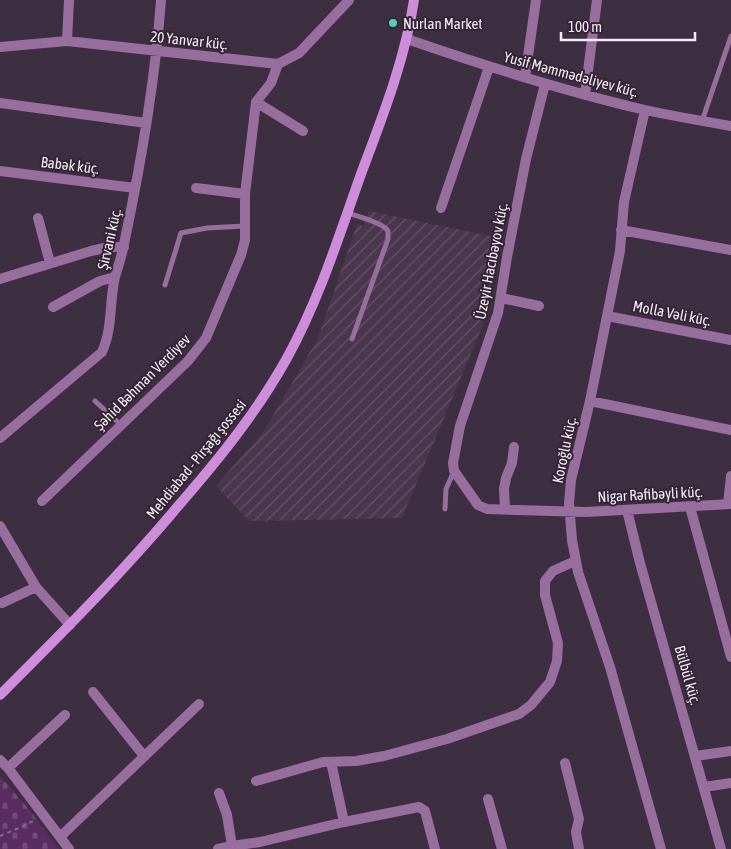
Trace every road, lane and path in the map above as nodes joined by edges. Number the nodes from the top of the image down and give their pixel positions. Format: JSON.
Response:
{"nodes":[{"id":1,"x":69,"y":0,"type":"edge"},
{"id":2,"x":161,"y":0,"type":"edge"},
{"id":3,"x":349,"y":0,"type":"edge"},
{"id":4,"x":414,"y":0,"type":"edge"},
{"id":5,"x":536,"y":0,"type":"edge"},
{"id":6,"x":597,"y":0,"type":"edge"},
{"id":7,"x":731,"y":36,"type":"edge"},
{"id":8,"x":406,"y":39,"type":"junction"},
{"id":9,"x":67,"y":41,"type":"junction"},
{"id":10,"x":0,"y":47,"type":"edge"},
{"id":11,"x":157,"y":52,"type":"junction"},
{"id":12,"x":278,"y":64,"type":"junction"},
{"id":13,"x":489,"y":67,"type":"junction"},
{"id":14,"x":525,"y":77,"type":"junction"},
{"id":15,"x":545,"y":84,"type":"junction"},
{"id":16,"x":585,"y":95,"type":"junction"},
{"id":17,"x":256,"y":102,"type":"junction"},
{"id":18,"x":0,"y":103,"type":"edge"},
{"id":19,"x":646,"y":110,"type":"junction"},
{"id":20,"x":702,"y":121,"type":"junction"},
{"id":21,"x":146,"y":123,"type":"junction"},
{"id":22,"x":731,"y":126,"type":"edge"},
{"id":23,"x":303,"y":131,"type":"dead end"},
{"id":24,"x":0,"y":171,"type":"edge"},
{"id":25,"x":135,"y":188,"type":"junction"},
{"id":26,"x":196,"y":188,"type":"dead end"},
{"id":27,"x":245,"y":194,"type":"junction"},
{"id":28,"x":441,"y":208,"type":"dead end"},
{"id":29,"x":347,"y":213,"type":"junction"},
{"id":30,"x":38,"y":218,"type":"dead end"},
{"id":31,"x":246,"y":226,"type":"junction"},
{"id":32,"x":622,"y":230,"type":"junction"},
{"id":33,"x":124,"y":247,"type":"junction"},
{"id":34,"x":731,"y":250,"type":"edge"},
{"id":35,"x":50,"y":263,"type":"junction"},
{"id":36,"x":115,"y":277,"type":"junction"},
{"id":37,"x":0,"y":279,"type":"edge"},
{"id":38,"x":165,"y":285,"type":"dead end"},
{"id":39,"x":501,"y":298,"type":"junction"},
{"id":40,"x":539,"y":306,"type":"dead end"},
{"id":41,"x":53,"y":307,"type":"dead end"},
{"id":42,"x":607,"y":316,"type":"junction"},
{"id":43,"x":352,"y":339,"type":"dead end"},
{"id":44,"x":731,"y":340,"type":"edge"},
{"id":45,"x":95,"y":401,"type":"dead end"},
{"id":46,"x":590,"y":401,"type":"junction"},
{"id":47,"x":121,"y":425,"type":"junction"},
{"id":48,"x":731,"y":430,"type":"edge"},
{"id":49,"x":0,"y":438,"type":"edge"},
{"id":50,"x":514,"y":446,"type":"dead end"},
{"id":51,"x":454,"y":471,"type":"junction"},
{"id":52,"x":731,"y":476,"type":"edge"},
{"id":53,"x":42,"y":501,"type":"dead end"},
{"id":54,"x":729,"y":504,"type":"edge"},
{"id":55,"x":690,"y":507,"type":"junction"},
{"id":56,"x":505,"y":508,"type":"junction"},
{"id":57,"x":446,"y":509,"type":"dead end"},
{"id":58,"x":627,"y":510,"type":"junction"},
{"id":59,"x":570,"y":512,"type":"junction"},
{"id":60,"x":0,"y":526,"type":"edge"},
{"id":61,"x":575,"y":561,"type":"junction"},
{"id":62,"x":36,"y":587,"type":"junction"},
{"id":63,"x":2,"y":603,"type":"dead end"},
{"id":64,"x":70,"y":625,"type":"junction"},
{"id":65,"x":731,"y":657,"type":"edge"},
{"id":66,"x":93,"y":692,"type":"dead end"},
{"id":67,"x":0,"y":695,"type":"edge"},
{"id":68,"x":199,"y":704,"type":"dead end"},
{"id":69,"x":65,"y":715,"type":"dead end"},
{"id":70,"x":731,"y":751,"type":"edge"},
{"id":71,"x":144,"y":756,"type":"junction"},
{"id":72,"x":695,"y":756,"type":"junction"},
{"id":73,"x":0,"y":760,"type":"edge"},
{"id":74,"x":331,"y":762,"type":"junction"},
{"id":75,"x":565,"y":764,"type":"dead end"},
{"id":76,"x":8,"y":768,"type":"junction"},
{"id":77,"x":256,"y":781,"type":"dead end"},
{"id":78,"x":731,"y":783,"type":"edge"},
{"id":79,"x":704,"y":787,"type":"junction"},
{"id":80,"x":219,"y":793,"type":"dead end"},
{"id":81,"x":488,"y":799,"type":"dead end"},
{"id":82,"x":43,"y":814,"type":"junction"},
{"id":83,"x":344,"y":822,"type":"junction"},
{"id":84,"x":0,"y":836,"type":"edge"},
{"id":85,"x":60,"y":837,"type":"junction"},
{"id":86,"x":232,"y":847,"type":"edge"},
{"id":87,"x":69,"y":849,"type":"edge"},
{"id":88,"x":218,"y":849,"type":"edge"},
{"id":89,"x":435,"y":849,"type":"edge"},
{"id":90,"x":502,"y":849,"type":"edge"},
{"id":91,"x":579,"y":849,"type":"edge"},
{"id":92,"x":661,"y":849,"type":"edge"},
{"id":93,"x":721,"y":849,"type":"edge"}],
"edges":[{"from":1,"to":9,"type":"street"},
{"from":2,"to":11,"type":"street","name":"Şirvani küç."},
{"from":3,"to":12,"type":"street"},
{"from":4,"to":8,"type":"main road","name":"Mehdiabad - Pirşağı şossesi"},
{"from":5,"to":14,"type":"street"},
{"from":6,"to":16,"type":"street"},
{"from":7,"to":20,"type":"lane"},
{"from":8,"to":13,"type":"street","name":"Yusif Məmmədəliyev küç."},
{"from":8,"to":29,"type":"main road","name":"Mehdiabad - Pirşağı şossesi"},
{"from":9,"to":10,"type":"street","name":"20 Yanvar küç."},
{"from":9,"to":11,"type":"street","name":"20 Yanvar küç."},
{"from":11,"to":12,"type":"street","name":"20 Yanvar küç."},
{"from":11,"to":21,"type":"street","name":"Şirvani küç."},
{"from":12,"to":17,"type":"street"},
{"from":13,"to":14,"type":"street","name":"Yusif Məmmədəliyev küç."},
{"from":13,"to":28,"type":"street"},
{"from":14,"to":15,"type":"street","name":"Yusif Məmmədəliyev küç."},
{"from":15,"to":16,"type":"street","name":"Yusif Məmmədəliyev küç."},
{"from":15,"to":39,"type":"street","name":"Üzeyir Hacıbəyov küç."},
{"from":16,"to":19,"type":"street","name":"Yusif Məmmədəliyev küç."},
{"from":17,"to":23,"type":"street"},
{"from":17,"to":27,"type":"street","name":"Şəhid Bəhman Verdiyev"},
{"from":18,"to":21,"type":"street"},
{"from":19,"to":20,"type":"street","name":"Yusif Məmmədəliyev küç."},
{"from":19,"to":32,"type":"street","name":"Koroğlu küç."},
{"from":20,"to":22,"type":"street","name":"Yusif Məmmədəliyev küç."},
{"from":21,"to":25,"type":"street","name":"Şirvani küç."},
{"from":24,"to":25,"type":"street","name":"Babək küç."},
{"from":25,"to":33,"type":"street","name":"Şirvani küç."},
{"from":26,"to":27,"type":"street"},
{"from":27,"to":31,"type":"street","name":"Şəhid Bəhman Verdiyev"},
{"from":29,"to":43,"type":"lane"},
{"from":29,"to":64,"type":"main road","name":"Mehdiabad - Pirşağı şossesi"},
{"from":30,"to":35,"type":"street"},
{"from":31,"to":38,"type":"lane"},
{"from":31,"to":47,"type":"street","name":"Şəhid Bəhman Verdiyev"},
{"from":32,"to":34,"type":"street"},
{"from":32,"to":42,"type":"street","name":"Koroğlu küç."},
{"from":33,"to":35,"type":"street"},
{"from":33,"to":36,"type":"street","name":"Şirvani küç."},
{"from":35,"to":37,"type":"street"},
{"from":36,"to":41,"type":"street"},
{"from":36,"to":49,"type":"street","name":"Şirvani küç."},
{"from":39,"to":40,"type":"street"},
{"from":39,"to":51,"type":"street","name":"Üzeyir Hacıbəyov küç."},
{"from":42,"to":44,"type":"street","name":"Molla Vəli küç."},
{"from":42,"to":46,"type":"street","name":"Koroğlu küç."},
{"from":45,"to":47,"type":"lane"},
{"from":46,"to":48,"type":"street"},
{"from":46,"to":59,"type":"street","name":"Koroğlu küç."},
{"from":47,"to":53,"type":"street","name":"Şəhid Bəhman Verdiyev"},
{"from":50,"to":56,"type":"street"},
{"from":51,"to":56,"type":"street","name":"Nigar Rəfibəyli küç."},
{"from":51,"to":57,"type":"lane"},
{"from":52,"to":54,"type":"street"},
{"from":54,"to":55,"type":"street","name":"Nigar Rəfibəyli küç."},
{"from":55,"to":58,"type":"street","name":"Nigar Rəfibəyli küç."},
{"from":55,"to":65,"type":"street"},
{"from":56,"to":59,"type":"street","name":"Nigar Rəfibəyli küç."},
{"from":58,"to":59,"type":"street","name":"Nigar Rəfibəyli küç."},
{"from":58,"to":72,"type":"street","name":"Bülbül küç."},
{"from":59,"to":61,"type":"street","name":"Koroğlu küç."},
{"from":60,"to":62,"type":"street"},
{"from":61,"to":74,"type":"street"},
{"from":61,"to":92,"type":"street","name":"Koroğlu küç."},
{"from":62,"to":63,"type":"street"},
{"from":62,"to":64,"type":"street"},
{"from":64,"to":67,"type":"main road","name":"Mehdiabad - Pirşağı şossesi"},
{"from":66,"to":71,"type":"street"},
{"from":68,"to":71,"type":"street"},
{"from":69,"to":76,"type":"street"},
{"from":70,"to":72,"type":"street"},
{"from":71,"to":85,"type":"street"},
{"from":72,"to":79,"type":"street","name":"Bülbül küç."},
{"from":73,"to":76,"type":"street"},
{"from":74,"to":77,"type":"street"},
{"from":74,"to":83,"type":"street"},
{"from":75,"to":91,"type":"street"},
{"from":76,"to":82,"type":"street"},
{"from":78,"to":79,"type":"street"},
{"from":79,"to":93,"type":"street","name":"Bülbül küç."},
{"from":80,"to":86,"type":"street"},
{"from":81,"to":90,"type":"street"},
{"from":82,"to":84,"type":"path"},
{"from":82,"to":85,"type":"street"},
{"from":83,"to":86,"type":"street"},
{"from":83,"to":89,"type":"street"},
{"from":85,"to":87,"type":"street"},
{"from":86,"to":88,"type":"street"}]}
